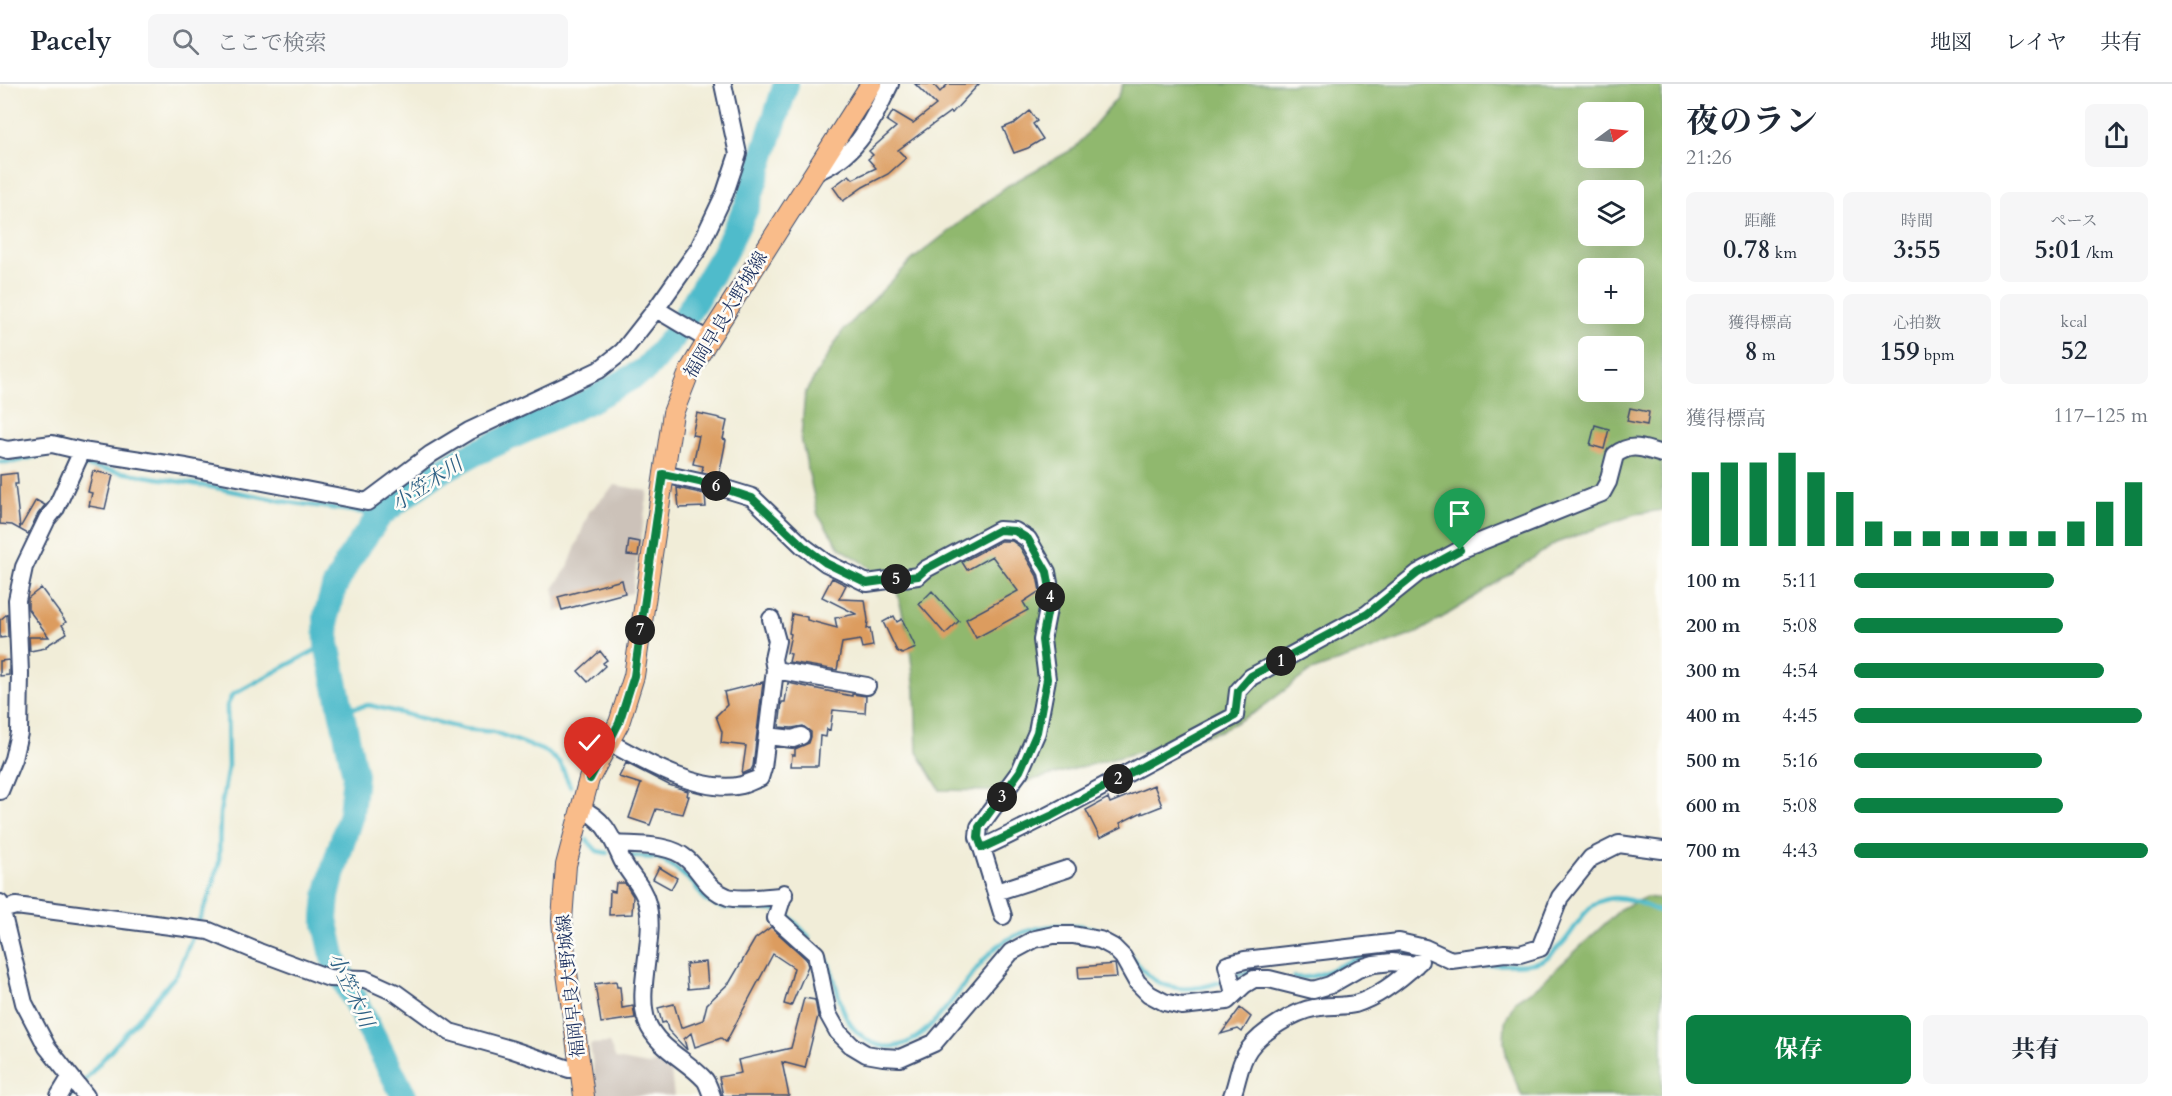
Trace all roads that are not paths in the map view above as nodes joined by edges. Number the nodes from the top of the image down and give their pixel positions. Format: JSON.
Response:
{"nodes":[{"id":1,"x":723,"y":84,"type":"edge"},
{"id":2,"x":871,"y":84,"type":"edge"},
{"id":3,"x":890,"y":84,"type":"edge"},
{"id":4,"x":814,"y":173,"type":"junction"},
{"id":5,"x":656,"y":309,"type":"junction"},
{"id":6,"x":708,"y":340,"type":"junction"},
{"id":7,"x":0,"y":448,"type":"edge"},
{"id":8,"x":82,"y":451,"type":"junction"},
{"id":9,"x":1662,"y":454,"type":"edge"},
{"id":10,"x":663,"y":474,"type":"junction"},
{"id":11,"x":771,"y":619,"type":"dead end"},
{"id":12,"x":775,"y":670,"type":"junction"},
{"id":13,"x":867,"y":686,"type":"dead end"},
{"id":14,"x":767,"y":736,"type":"junction"},
{"id":15,"x":801,"y":736,"type":"dead end"},
{"id":16,"x":609,"y":742,"type":"junction"},
{"id":17,"x":0,"y":791,"type":"edge"},
{"id":18,"x":580,"y":808,"type":"junction"},
{"id":19,"x":615,"y":844,"type":"junction"},
{"id":20,"x":982,"y":848,"type":"junction"},
{"id":21,"x":1662,"y":850,"type":"edge"},
{"id":22,"x":1067,"y":869,"type":"dead end"},
{"id":23,"x":996,"y":892,"type":"junction"},
{"id":24,"x":1,"y":906,"type":"edge"},
{"id":25,"x":1004,"y":916,"type":"dead end"},
{"id":26,"x":1420,"y":958,"type":"junction"},
{"id":27,"x":1234,"y":991,"type":"junction"},
{"id":28,"x":580,"y":1068,"type":"junction"},
{"id":29,"x":70,"y":1078,"type":"junction"},
{"id":30,"x":59,"y":1096,"type":"edge"},
{"id":31,"x":86,"y":1096,"type":"edge"},
{"id":32,"x":584,"y":1096,"type":"edge"},
{"id":33,"x":712,"y":1096,"type":"edge"},
{"id":34,"x":1232,"y":1096,"type":"edge"}],
"edges":[{"from":1,"to":5,"type":"street"},
{"from":2,"to":4,"type":"main road","name":"福岡早良大野城線"},
{"from":3,"to":4,"type":"street"},
{"from":4,"to":6,"type":"main road","name":"福岡早良大野城線"},
{"from":5,"to":6,"type":"street"},
{"from":5,"to":8,"type":"street"},
{"from":6,"to":10,"type":"main road","name":"福岡早良大野城線"},
{"from":7,"to":8,"type":"street"},
{"from":8,"to":17,"type":"street"},
{"from":9,"to":20,"type":"street"},
{"from":10,"to":16,"type":"main road","name":"福岡早良大野城線"},
{"from":10,"to":20,"type":"street"},
{"from":11,"to":12,"type":"street"},
{"from":12,"to":13,"type":"street"},
{"from":12,"to":14,"type":"street"},
{"from":14,"to":15,"type":"street"},
{"from":14,"to":16,"type":"street"},
{"from":16,"to":18,"type":"main road","name":"福岡早良大野城線"},
{"from":18,"to":19,"type":"street"},
{"from":18,"to":28,"type":"main road","name":"福岡早良大野城線"},
{"from":19,"to":27,"type":"street"},
{"from":19,"to":33,"type":"street"},
{"from":20,"to":23,"type":"street"},
{"from":21,"to":26,"type":"street"},
{"from":22,"to":23,"type":"street"},
{"from":23,"to":25,"type":"street"},
{"from":24,"to":28,"type":"street"},
{"from":24,"to":29,"type":"street"},
{"from":26,"to":27,"type":"street"},
{"from":26,"to":27,"type":"street"},
{"from":26,"to":34,"type":"street"},
{"from":28,"to":32,"type":"main road","name":"福岡早良大野城線"},
{"from":29,"to":30,"type":"street"},
{"from":29,"to":31,"type":"street"}]}
